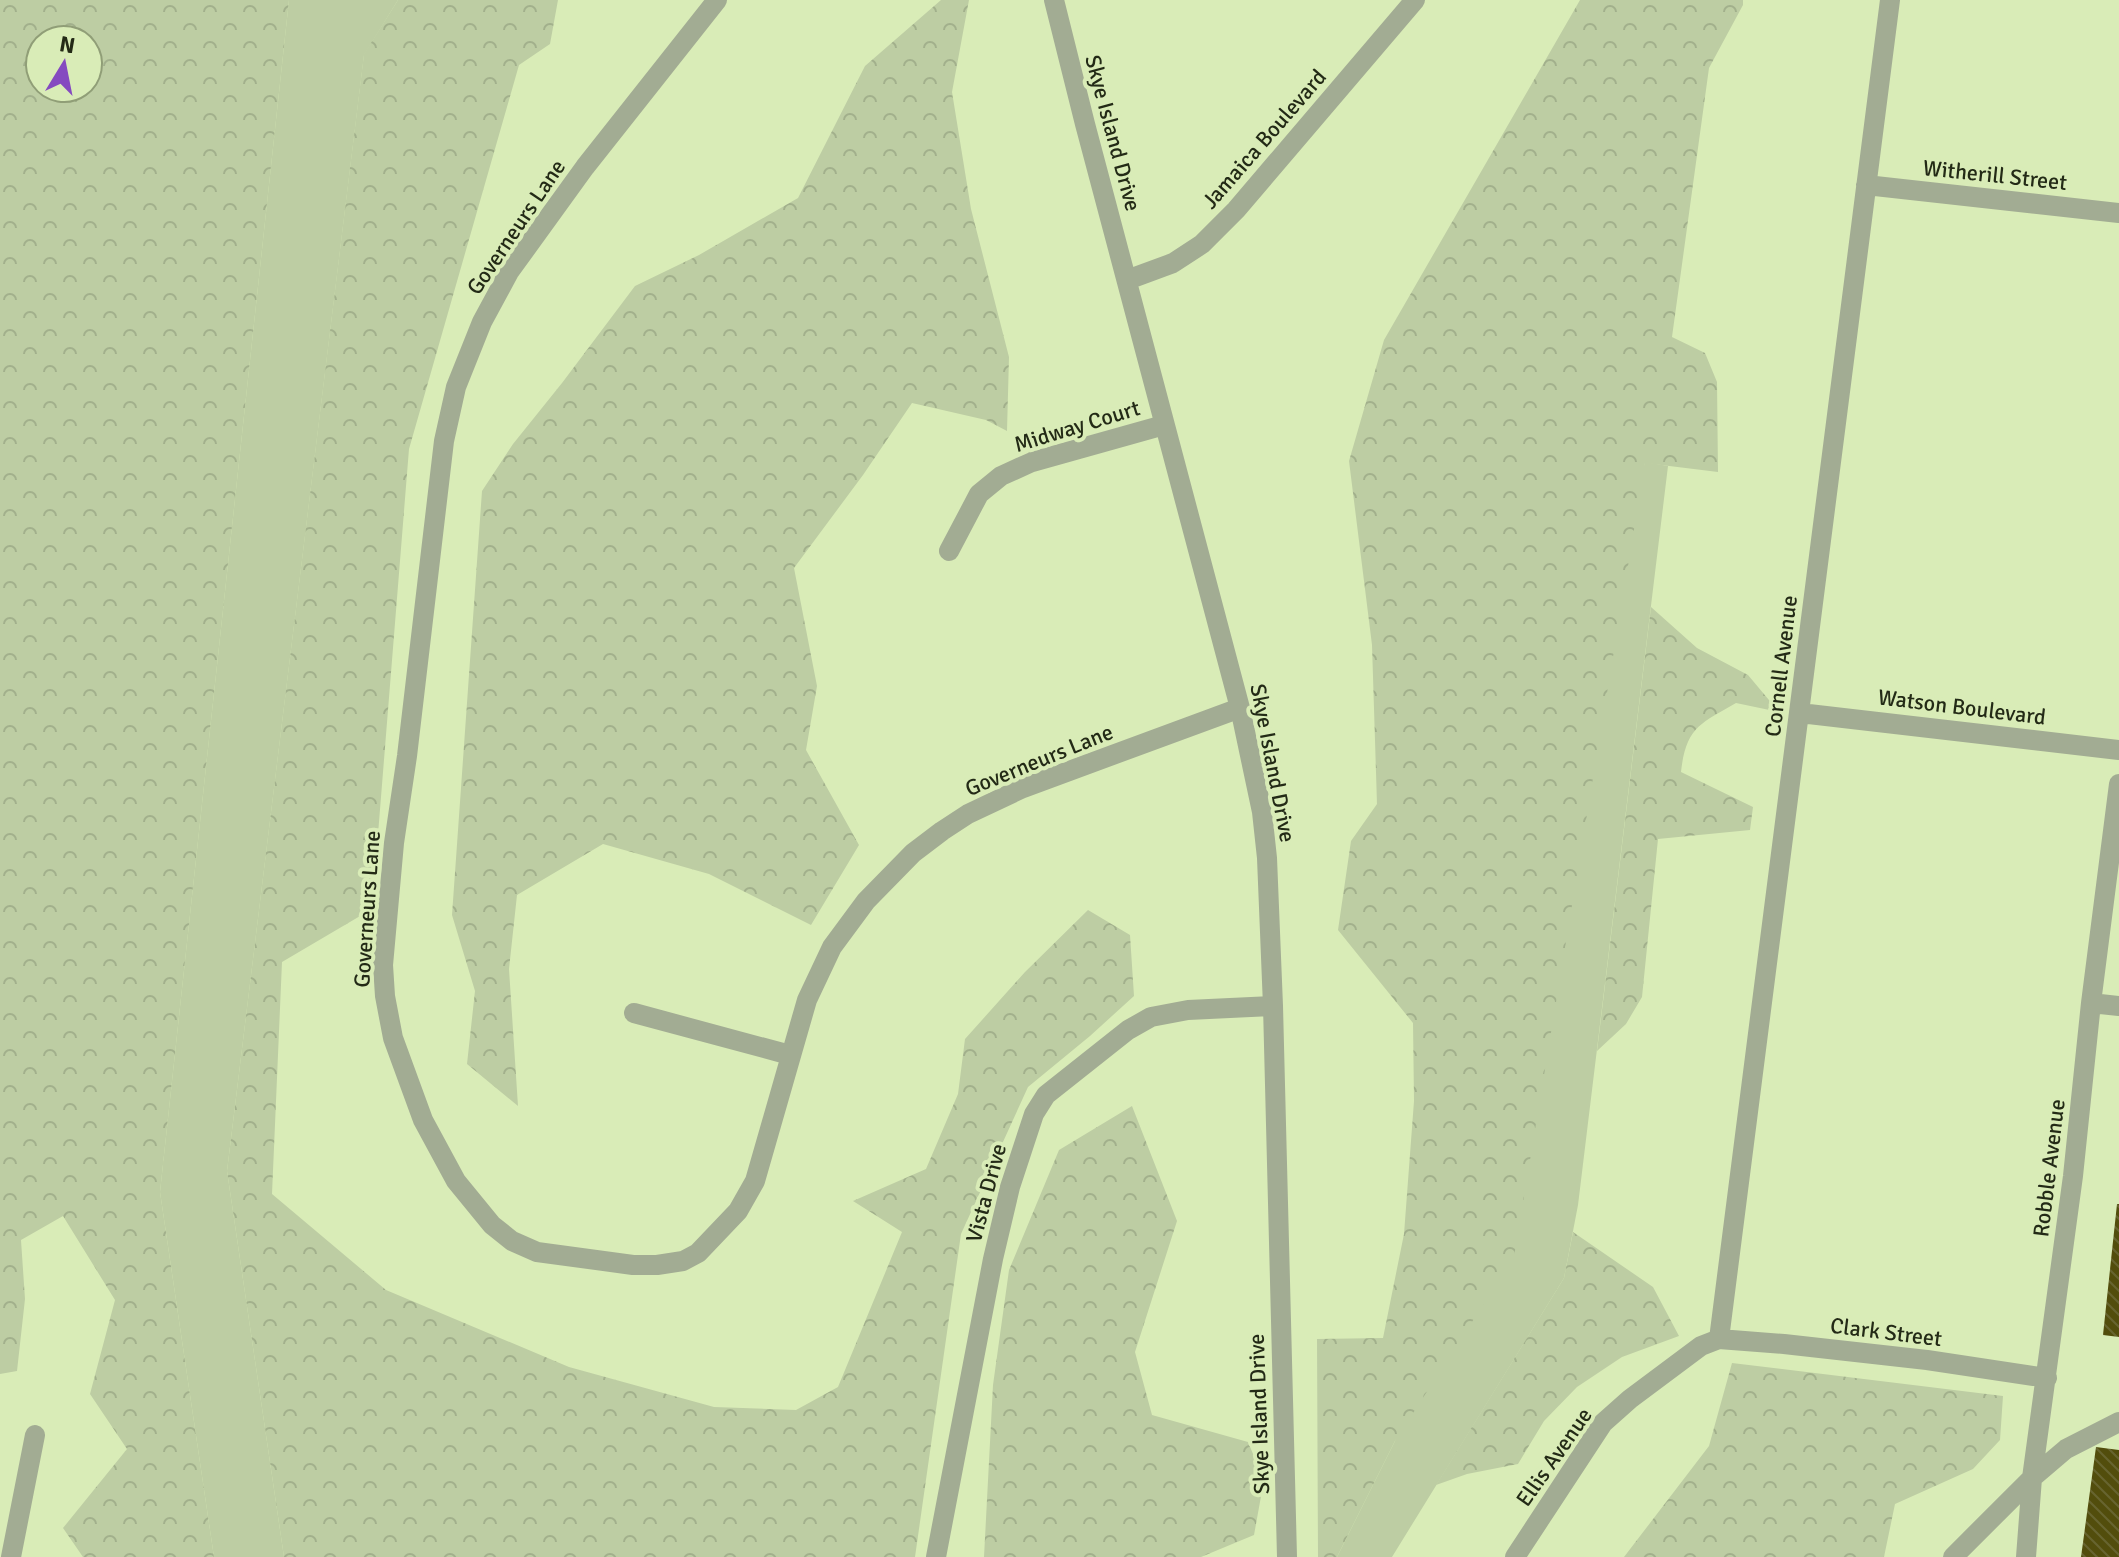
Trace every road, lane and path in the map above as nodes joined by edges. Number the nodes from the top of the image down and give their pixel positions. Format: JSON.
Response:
{"nodes":[{"id":1,"x":717,"y":0,"type":"edge"},
{"id":2,"x":1054,"y":0,"type":"edge"},
{"id":3,"x":1415,"y":0,"type":"edge"},
{"id":4,"x":1890,"y":0,"type":"edge"},
{"id":5,"x":1866,"y":185,"type":"junction"},
{"id":6,"x":2119,"y":213,"type":"edge"},
{"id":7,"x":1127,"y":280,"type":"junction"},
{"id":8,"x":1164,"y":425,"type":"junction"},
{"id":9,"x":949,"y":551,"type":"dead end"},
{"id":10,"x":1240,"y":708,"type":"junction"},
{"id":11,"x":1800,"y":713,"type":"junction"},
{"id":12,"x":2119,"y":750,"type":"edge"},
{"id":13,"x":2119,"y":784,"type":"edge"},
{"id":14,"x":2091,"y":1003,"type":"junction"},
{"id":15,"x":1273,"y":1006,"type":"junction"},
{"id":16,"x":2119,"y":1006,"type":"edge"},
{"id":17,"x":634,"y":1013,"type":"dead end"},
{"id":18,"x":790,"y":1055,"type":"junction"},
{"id":19,"x":1719,"y":1339,"type":"junction"},
{"id":20,"x":2047,"y":1378,"type":"junction"},
{"id":21,"x":2119,"y":1422,"type":"edge"},
{"id":22,"x":35,"y":1435,"type":"dead end"},
{"id":23,"x":2032,"y":1478,"type":"junction"},
{"id":24,"x":11,"y":1557,"type":"edge"},
{"id":25,"x":936,"y":1557,"type":"edge"},
{"id":26,"x":1287,"y":1557,"type":"edge"},
{"id":27,"x":1515,"y":1557,"type":"edge"},
{"id":28,"x":1953,"y":1557,"type":"edge"},
{"id":29,"x":2026,"y":1557,"type":"edge"}],
"edges":[{"from":1,"to":18,"type":"street","name":"Governeurs Lane"},
{"from":2,"to":7,"type":"street","name":"Skye Island Drive"},
{"from":3,"to":7,"type":"street","name":"Jamaica Boulevard"},
{"from":4,"to":5,"type":"street","name":"Cornell Avenue"},
{"from":5,"to":6,"type":"street","name":"Witherill Street"},
{"from":5,"to":11,"type":"street","name":"Cornell Avenue"},
{"from":7,"to":8,"type":"street","name":"Skye Island Drive"},
{"from":8,"to":9,"type":"street","name":"Midway Court"},
{"from":8,"to":10,"type":"street","name":"Skye Island Drive"},
{"from":10,"to":15,"type":"street","name":"Skye Island Drive"},
{"from":10,"to":18,"type":"street","name":"Governeurs Lane"},
{"from":11,"to":12,"type":"street","name":"Watson Boulevard"},
{"from":11,"to":19,"type":"street","name":"Cornell Avenue"},
{"from":13,"to":14,"type":"street","name":"Robble Avenue"},
{"from":14,"to":16,"type":"street"},
{"from":14,"to":20,"type":"street","name":"Robble Avenue"},
{"from":15,"to":25,"type":"street","name":"Vista Drive"},
{"from":15,"to":26,"type":"street","name":"Skye Island Drive"},
{"from":17,"to":18,"type":"street"},
{"from":19,"to":20,"type":"street","name":"Clark Street"},
{"from":19,"to":27,"type":"street","name":"Ellis Avenue"},
{"from":20,"to":23,"type":"street","name":"Robble Avenue"},
{"from":21,"to":23,"type":"street"},
{"from":22,"to":24,"type":"street"},
{"from":23,"to":28,"type":"street"},
{"from":23,"to":29,"type":"street","name":"Robble Avenue"}]}
